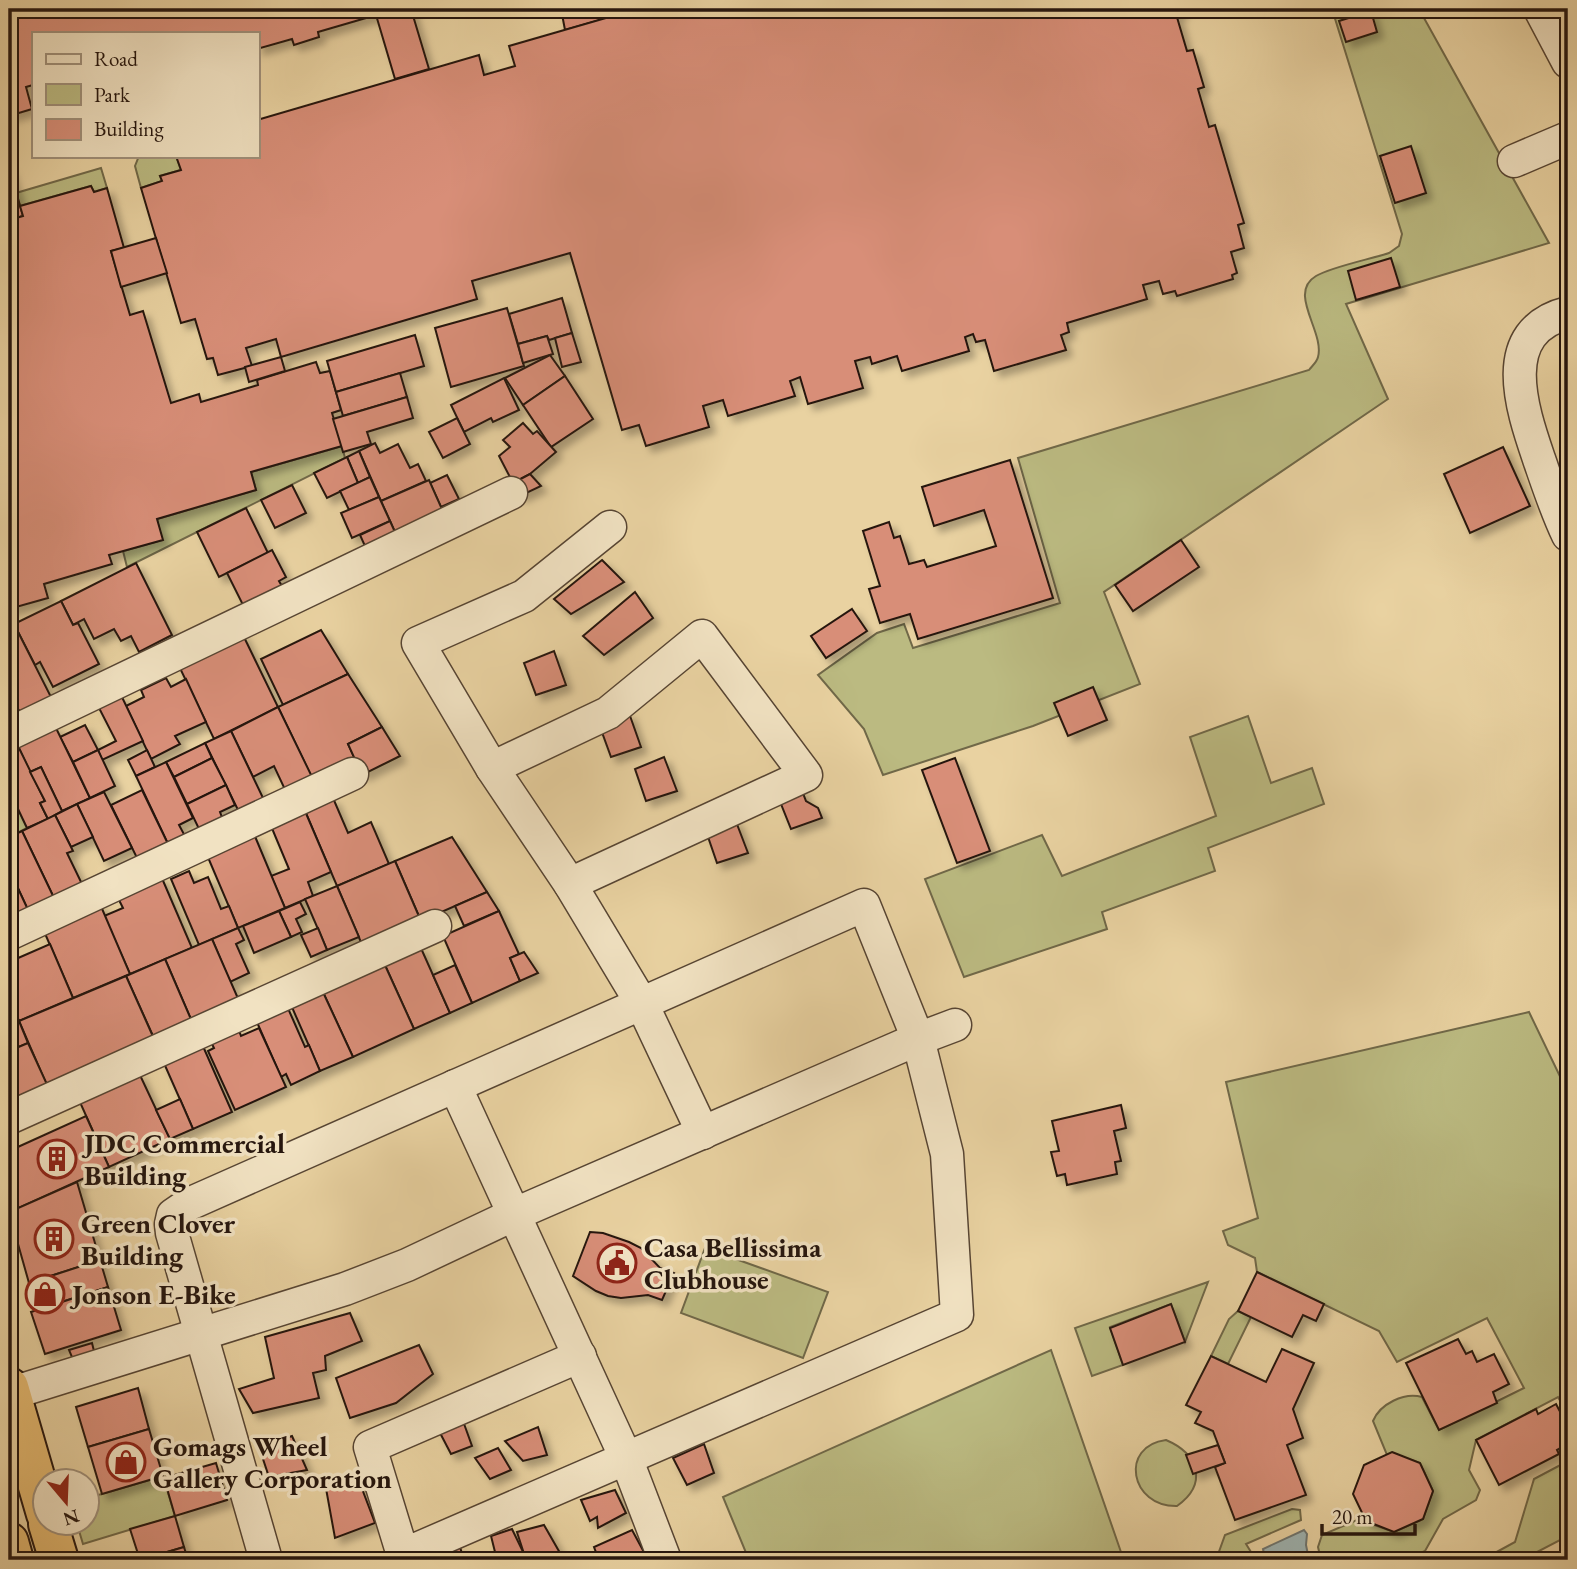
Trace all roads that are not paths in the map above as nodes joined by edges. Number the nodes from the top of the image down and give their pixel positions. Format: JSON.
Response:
{"nodes":[{"id":1,"x":1540,"y":9,"type":"edge"},
{"id":2,"x":1568,"y":62,"type":"edge"},
{"id":3,"x":1568,"y":138,"type":"edge"},
{"id":4,"x":1514,"y":161,"type":"dead end"},
{"id":5,"x":1561,"y":315,"type":"edge"},
{"id":6,"x":511,"y":493,"type":"dead end"},
{"id":7,"x":610,"y":527,"type":"dead end"},
{"id":8,"x":1568,"y":535,"type":"edge"},
{"id":9,"x":9,"y":734,"type":"edge"},
{"id":10,"x":492,"y":768,"type":"junction"},
{"id":11,"x":352,"y":774,"type":"dead end"},
{"id":12,"x":570,"y":884,"type":"junction"},
{"id":13,"x":435,"y":926,"type":"dead end"},
{"id":14,"x":9,"y":933,"type":"edge"},
{"id":15,"x":642,"y":1004,"type":"junction"},
{"id":16,"x":956,"y":1025,"type":"dead end"},
{"id":17,"x":918,"y":1039,"type":"junction"},
{"id":18,"x":455,"y":1086,"type":"junction"},
{"id":19,"x":9,"y":1118,"type":"edge"},
{"id":20,"x":703,"y":1133,"type":"junction"},
{"id":21,"x":515,"y":1214,"type":"junction"},
{"id":22,"x":201,"y":1335,"type":"junction"},
{"id":23,"x":580,"y":1356,"type":"junction"},
{"id":24,"x":9,"y":1391,"type":"edge"},
{"id":25,"x":626,"y":1458,"type":"junction"},
{"id":26,"x":32,"y":1468,"type":"edge"},
{"id":27,"x":52,"y":1538,"type":"edge"},
{"id":28,"x":9,"y":1542,"type":"edge"},
{"id":29,"x":14,"y":1560,"type":"edge"},
{"id":30,"x":59,"y":1560,"type":"edge"},
{"id":31,"x":266,"y":1560,"type":"edge"},
{"id":32,"x":666,"y":1560,"type":"edge"}],
"edges":[{"from":1,"to":2,"type":"street"},
{"from":3,"to":4,"type":"street"},
{"from":5,"to":8,"type":"street"},
{"from":6,"to":9,"type":"street"},
{"from":7,"to":10,"type":"street"},
{"from":10,"to":12,"type":"street"},
{"from":10,"to":12,"type":"street"},
{"from":11,"to":14,"type":"street"},
{"from":12,"to":15,"type":"street"},
{"from":13,"to":19,"type":"street"},
{"from":15,"to":17,"type":"street"},
{"from":15,"to":18,"type":"street"},
{"from":15,"to":20,"type":"street"},
{"from":16,"to":17,"type":"street"},
{"from":17,"to":20,"type":"street"},
{"from":17,"to":25,"type":"street"},
{"from":18,"to":21,"type":"street"},
{"from":18,"to":22,"type":"street"},
{"from":20,"to":21,"type":"street"},
{"from":21,"to":22,"type":"street"},
{"from":21,"to":23,"type":"street"},
{"from":22,"to":24,"type":"street"},
{"from":22,"to":31,"type":"street"},
{"from":23,"to":25,"type":"street"},
{"from":23,"to":25,"type":"street"},
{"from":24,"to":26,"type":"highway"},
{"from":25,"to":32,"type":"street"},
{"from":27,"to":30,"type":"highway"},
{"from":28,"to":29,"type":"highway"}]}
